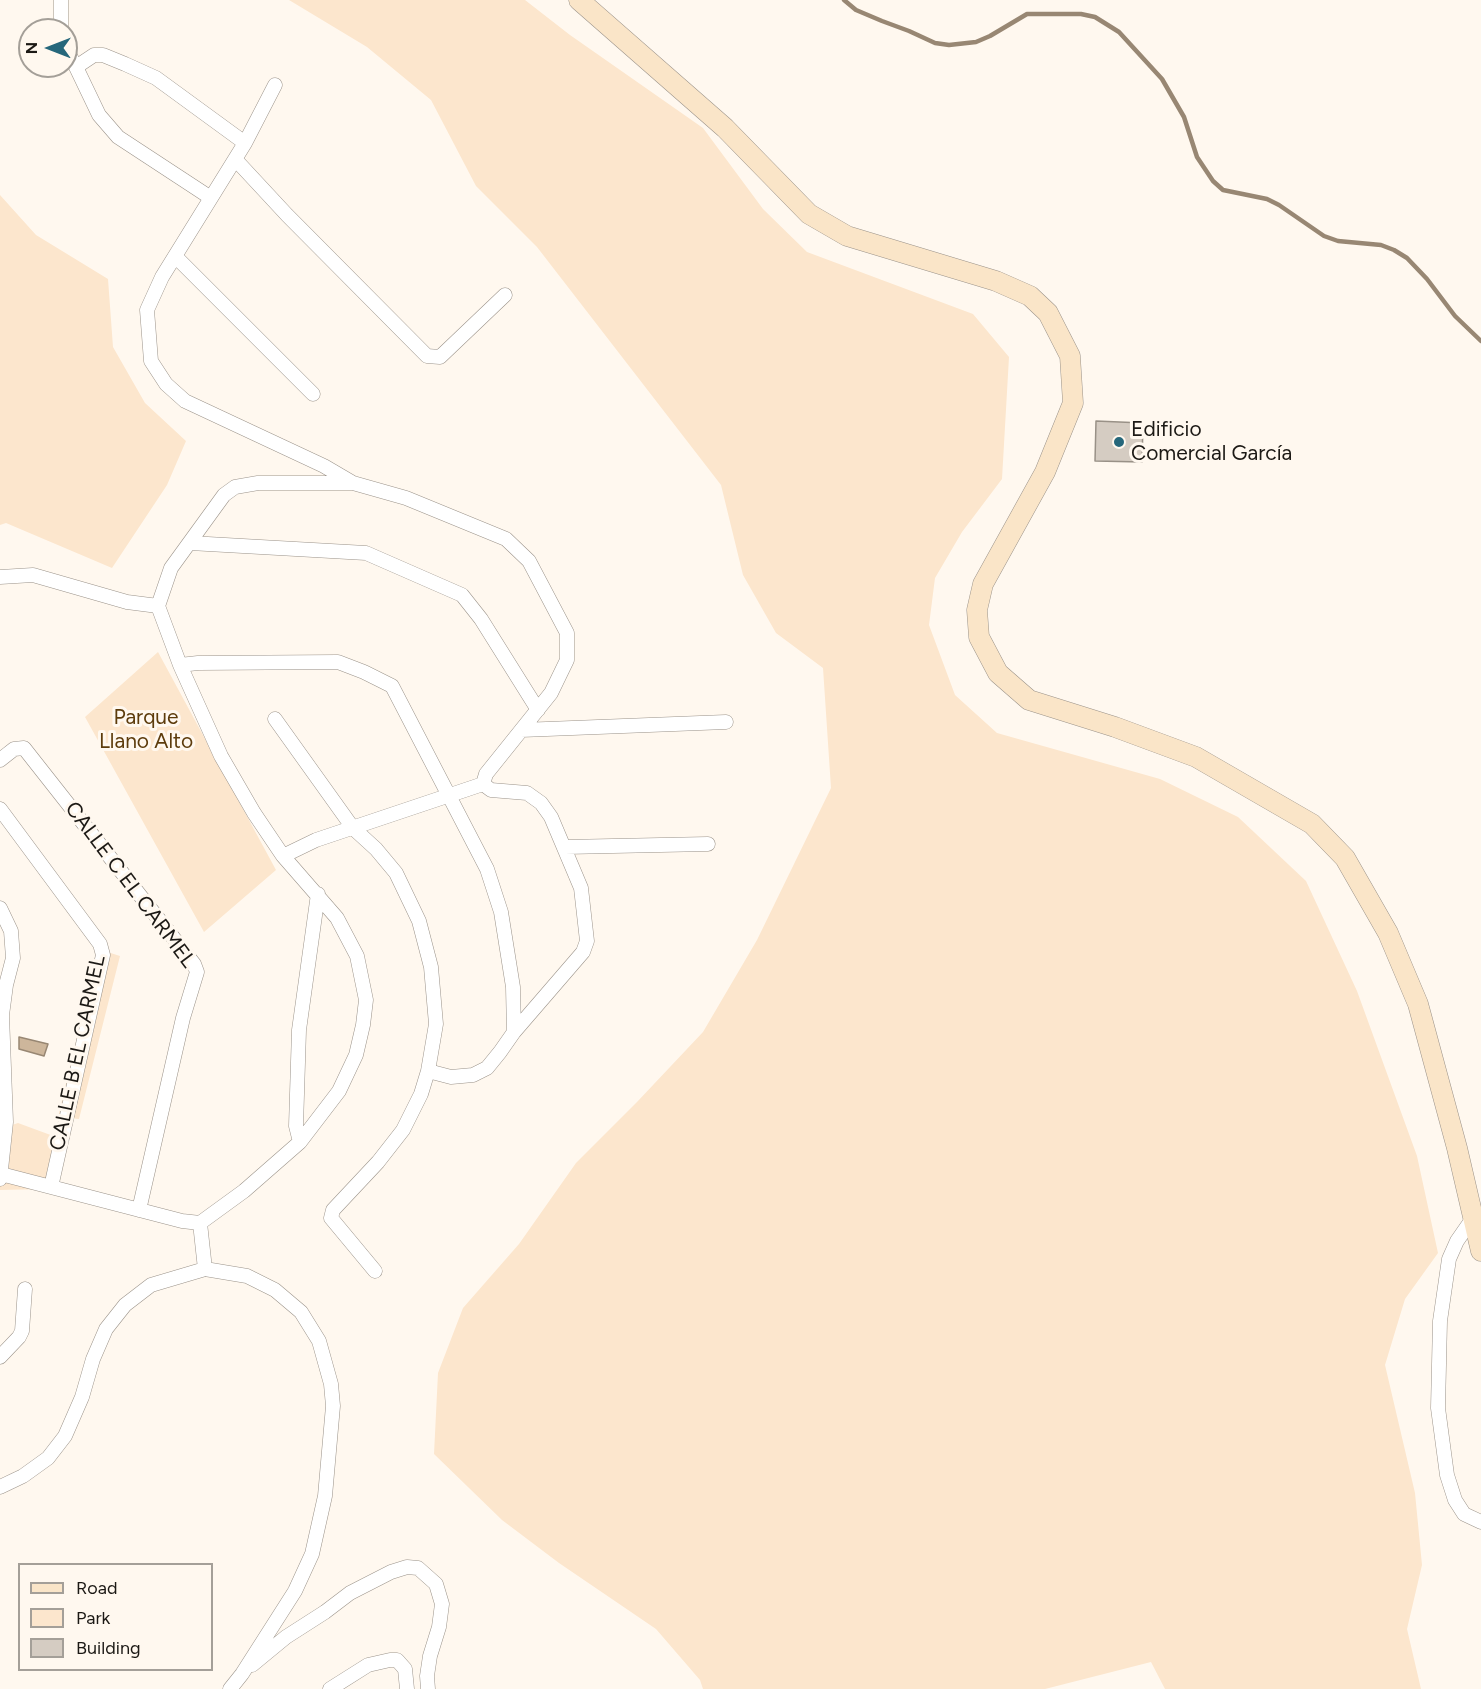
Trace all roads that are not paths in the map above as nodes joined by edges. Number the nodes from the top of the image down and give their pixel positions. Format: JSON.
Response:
{"nodes":[{"id":1,"x":61,"y":0,"type":"edge"},
{"id":2,"x":579,"y":0,"type":"edge"},
{"id":3,"x":61,"y":18,"type":"edge"},
{"id":4,"x":78,"y":66,"type":"edge"},
{"id":5,"x":78,"y":71,"type":"edge"},
{"id":6,"x":275,"y":85,"type":"dead end"},
{"id":7,"x":245,"y":143,"type":"junction"},
{"id":8,"x":235,"y":159,"type":"junction"},
{"id":9,"x":211,"y":198,"type":"junction"},
{"id":10,"x":175,"y":256,"type":"junction"},
{"id":11,"x":504,"y":295,"type":"dead end"},
{"id":12,"x":313,"y":394,"type":"dead end"},
{"id":13,"x":353,"y":483,"type":"junction"},
{"id":14,"x":190,"y":543,"type":"junction"},
{"id":15,"x":0,"y":578,"type":"edge"},
{"id":16,"x":158,"y":606,"type":"junction"},
{"id":17,"x":180,"y":665,"type":"junction"},
{"id":18,"x":538,"y":710,"type":"junction"},
{"id":19,"x":275,"y":718,"type":"dead end"},
{"id":20,"x":726,"y":722,"type":"dead end"},
{"id":21,"x":521,"y":730,"type":"junction"},
{"id":22,"x":0,"y":760,"type":"edge"},
{"id":23,"x":483,"y":784,"type":"junction"},
{"id":24,"x":450,"y":796,"type":"junction"},
{"id":25,"x":0,"y":808,"type":"edge"},
{"id":26,"x":353,"y":828,"type":"junction"},
{"id":27,"x":708,"y":844,"type":"dead end"},
{"id":28,"x":565,"y":847,"type":"junction"},
{"id":29,"x":283,"y":856,"type":"junction"},
{"id":30,"x":318,"y":894,"type":"junction"},
{"id":31,"x":0,"y":908,"type":"edge"},
{"id":32,"x":514,"y":1032,"type":"junction"},
{"id":33,"x":428,"y":1071,"type":"junction"},
{"id":34,"x":300,"y":1142,"type":"junction"},
{"id":35,"x":1,"y":1174,"type":"edge"},
{"id":36,"x":0,"y":1179,"type":"edge"},
{"id":37,"x":51,"y":1186,"type":"junction"},
{"id":38,"x":139,"y":1210,"type":"junction"},
{"id":39,"x":1473,"y":1218,"type":"junction"},
{"id":40,"x":200,"y":1223,"type":"junction"},
{"id":41,"x":1481,"y":1251,"type":"edge"},
{"id":42,"x":205,"y":1269,"type":"junction"},
{"id":43,"x":375,"y":1271,"type":"dead end"},
{"id":44,"x":25,"y":1289,"type":"dead end"},
{"id":45,"x":0,"y":1357,"type":"edge"},
{"id":46,"x":0,"y":1486,"type":"edge"},
{"id":47,"x":1481,"y":1522,"type":"edge"},
{"id":48,"x":242,"y":1674,"type":"junction"},
{"id":49,"x":230,"y":1689,"type":"edge"},
{"id":50,"x":330,"y":1689,"type":"edge"},
{"id":51,"x":407,"y":1689,"type":"edge"},
{"id":52,"x":428,"y":1689,"type":"edge"}],
"edges":[{"from":1,"to":3,"type":"street"},
{"from":2,"to":39,"type":"street"},
{"from":4,"to":7,"type":"street"},
{"from":5,"to":9,"type":"street"},
{"from":6,"to":7,"type":"street"},
{"from":7,"to":8,"type":"street"},
{"from":8,"to":9,"type":"street"},
{"from":8,"to":11,"type":"street"},
{"from":9,"to":10,"type":"street"},
{"from":10,"to":12,"type":"street"},
{"from":10,"to":13,"type":"street"},
{"from":13,"to":14,"type":"street"},
{"from":13,"to":18,"type":"street"},
{"from":14,"to":16,"type":"street"},
{"from":14,"to":18,"type":"street"},
{"from":15,"to":16,"type":"street"},
{"from":16,"to":17,"type":"street"},
{"from":17,"to":24,"type":"street"},
{"from":17,"to":29,"type":"street"},
{"from":18,"to":21,"type":"street"},
{"from":19,"to":26,"type":"street"},
{"from":20,"to":21,"type":"street"},
{"from":21,"to":23,"type":"street"},
{"from":22,"to":38,"type":"street","name":"CALLE C EL CARMEL"},
{"from":23,"to":24,"type":"street"},
{"from":23,"to":28,"type":"street"},
{"from":24,"to":26,"type":"street"},
{"from":24,"to":32,"type":"street"},
{"from":25,"to":37,"type":"street","name":"CALLE B EL CARMEL"},
{"from":26,"to":29,"type":"street"},
{"from":26,"to":33,"type":"street"},
{"from":27,"to":28,"type":"street"},
{"from":28,"to":32,"type":"street"},
{"from":29,"to":30,"type":"street"},
{"from":30,"to":34,"type":"street"},
{"from":30,"to":34,"type":"street"},
{"from":31,"to":35,"type":"street"},
{"from":32,"to":33,"type":"street"},
{"from":33,"to":43,"type":"street"},
{"from":34,"to":40,"type":"street"},
{"from":35,"to":36,"type":"street"},
{"from":35,"to":37,"type":"street"},
{"from":37,"to":38,"type":"street"},
{"from":38,"to":40,"type":"street"},
{"from":39,"to":41,"type":"street"},
{"from":39,"to":47,"type":"street"},
{"from":40,"to":42,"type":"street"},
{"from":42,"to":46,"type":"street"},
{"from":42,"to":48,"type":"street"},
{"from":44,"to":45,"type":"street"},
{"from":48,"to":49,"type":"street"},
{"from":48,"to":52,"type":"street"},
{"from":50,"to":51,"type":"street"}]}
